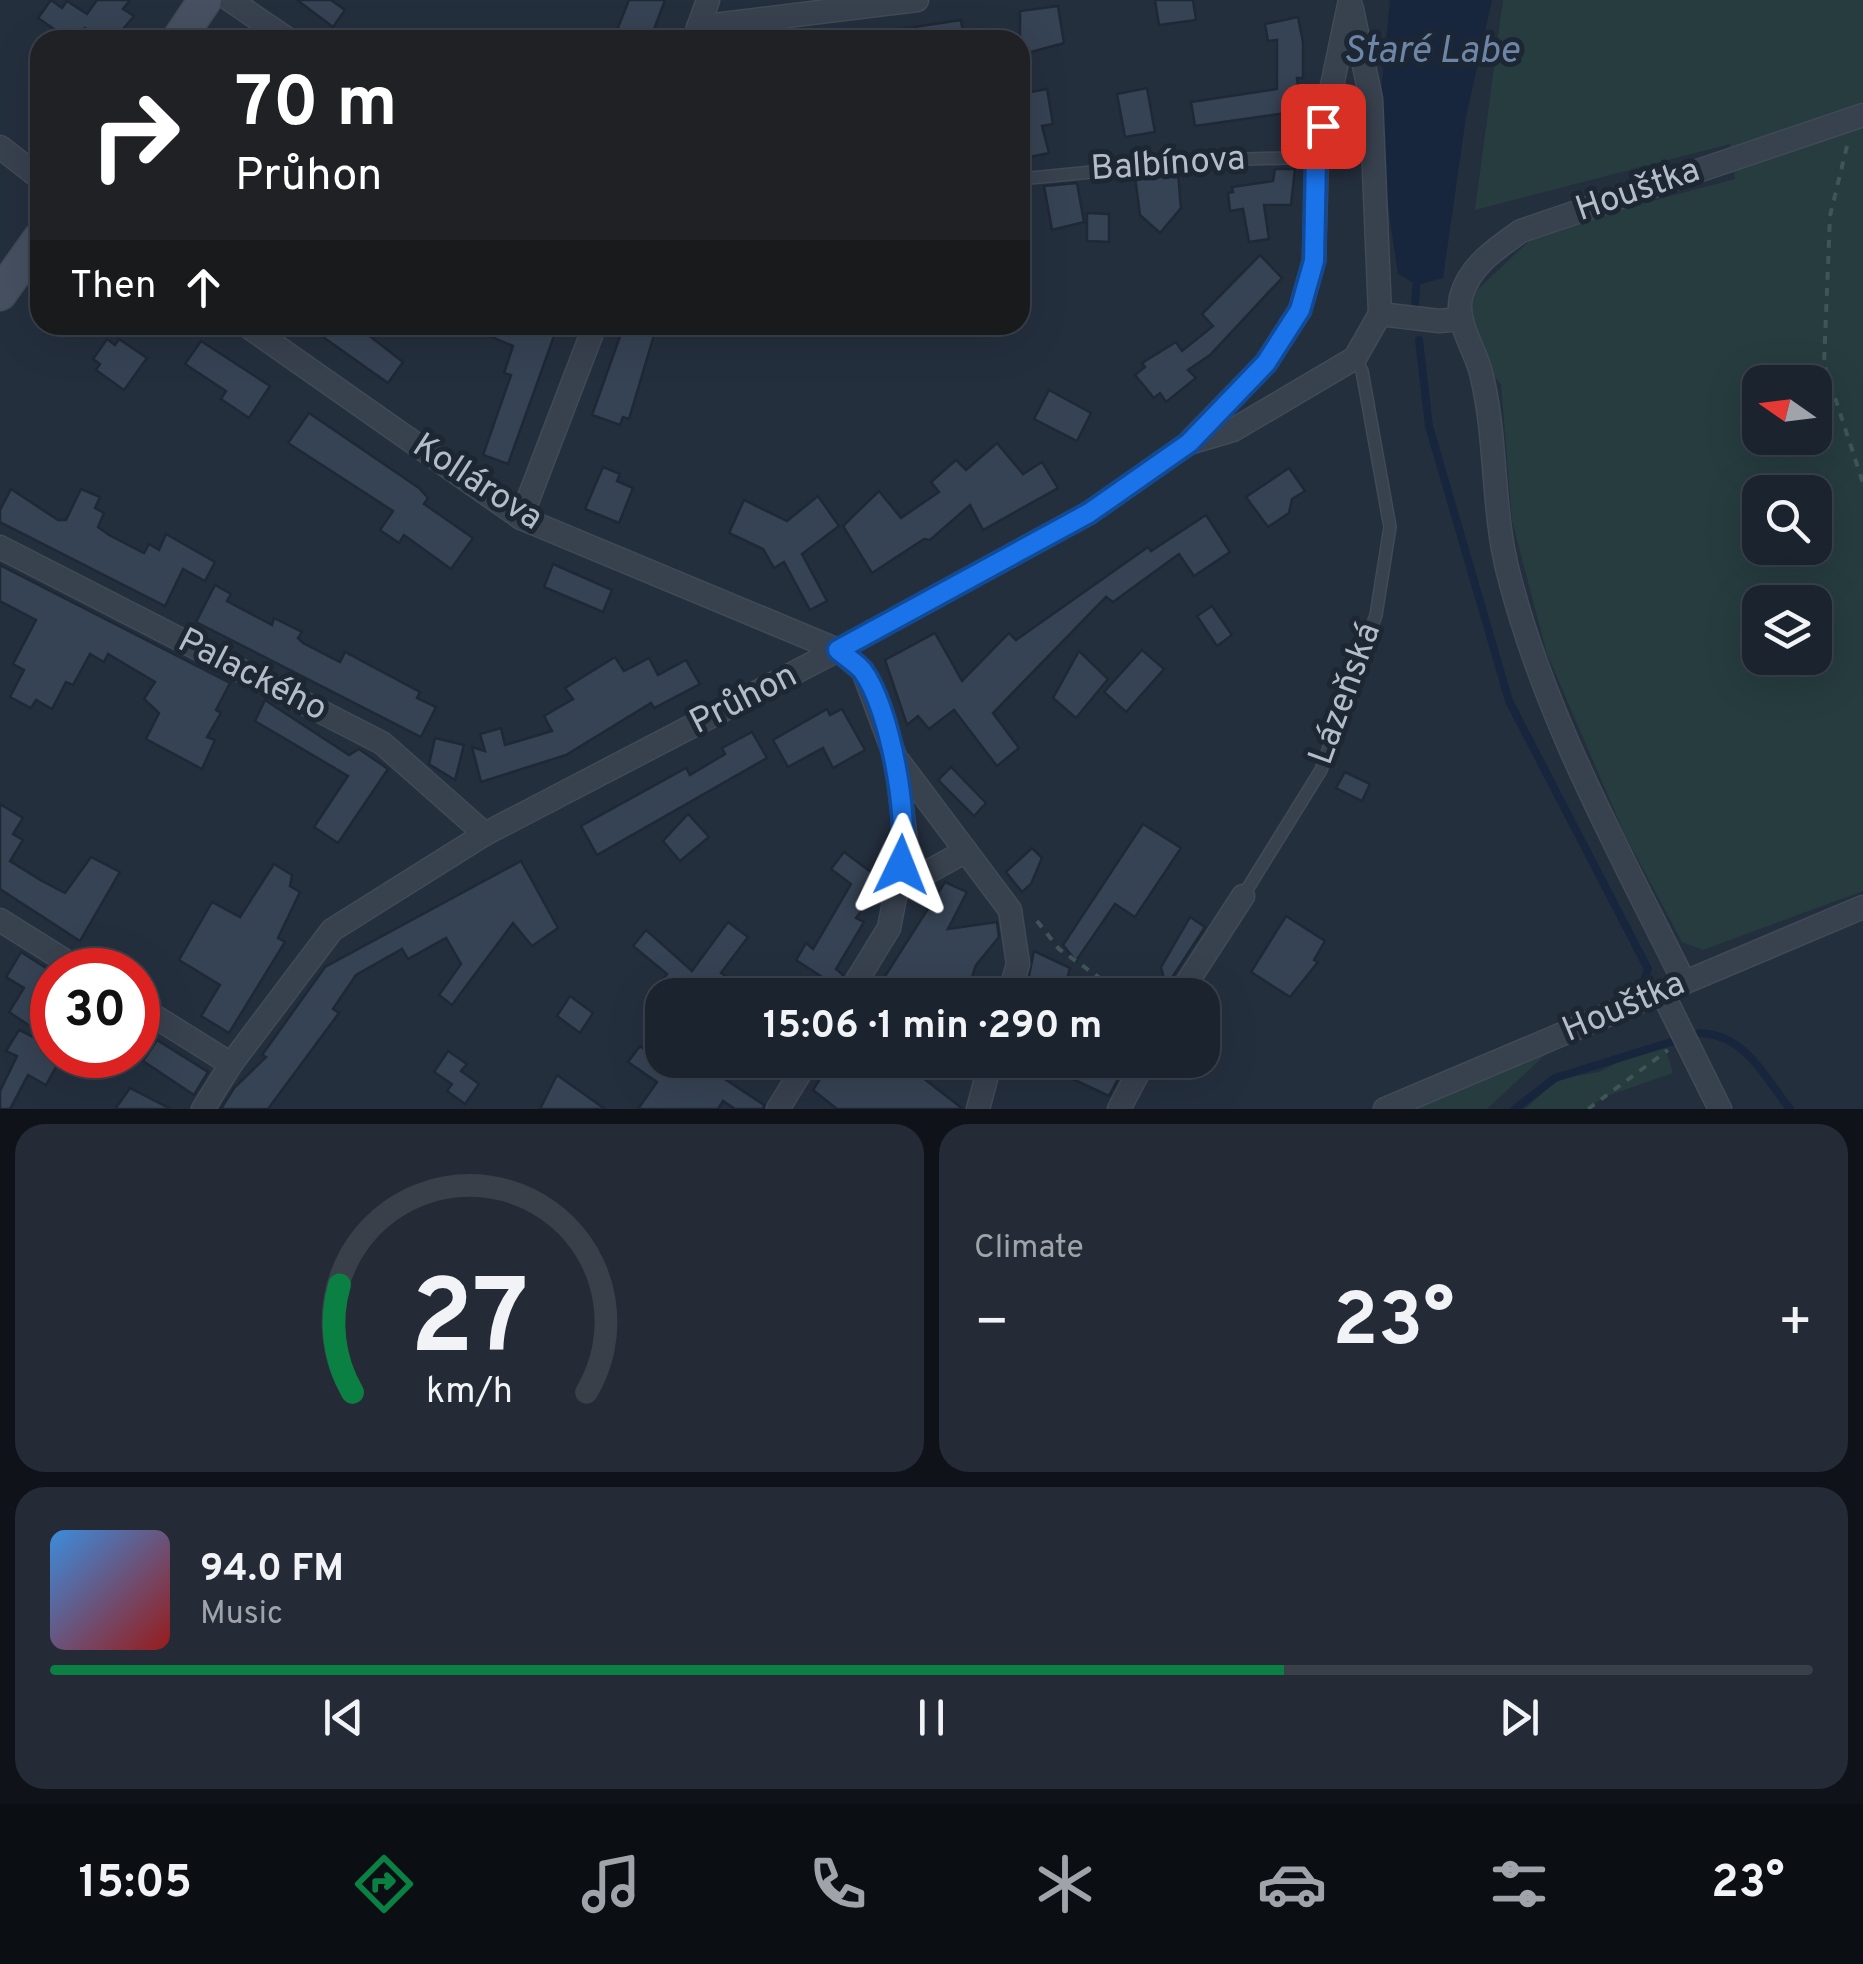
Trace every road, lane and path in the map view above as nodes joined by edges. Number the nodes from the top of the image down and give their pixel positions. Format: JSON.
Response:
{"nodes":[{"id":1,"x":205,"y":0,"type":"edge"},
{"id":2,"x":230,"y":0,"type":"edge"},
{"id":3,"x":708,"y":0,"type":"edge"},
{"id":4,"x":917,"y":0,"type":"edge"},
{"id":5,"x":1350,"y":0,"type":"edge"},
{"id":6,"x":185,"y":30,"type":"edge"},
{"id":7,"x":274,"y":30,"type":"edge"},
{"id":8,"x":697,"y":30,"type":"edge"},
{"id":9,"x":722,"y":30,"type":"edge"},
{"id":10,"x":1859,"y":117,"type":"edge"},
{"id":11,"x":0,"y":147,"type":"edge"},
{"id":12,"x":1316,"y":157,"type":"junction"},
{"id":13,"x":30,"y":170,"type":"edge"},
{"id":14,"x":1030,"y":178,"type":"edge"},
{"id":15,"x":30,"y":252,"type":"edge"},
{"id":16,"x":0,"y":294,"type":"edge"},
{"id":17,"x":1380,"y":314,"type":"junction"},
{"id":18,"x":1462,"y":319,"type":"junction"},
{"id":19,"x":260,"y":335,"type":"edge"},
{"id":20,"x":591,"y":335,"type":"edge"},
{"id":21,"x":1355,"y":358,"type":"junction"},
{"id":22,"x":1189,"y":443,"type":"junction"},
{"id":23,"x":1863,"y":483,"type":"edge"},
{"id":24,"x":521,"y":518,"type":"junction"},
{"id":25,"x":0,"y":546,"type":"edge"},
{"id":26,"x":838,"y":650,"type":"junction"},
{"id":27,"x":896,"y":759,"type":"junction"},
{"id":28,"x":485,"y":834,"type":"junction"},
{"id":29,"x":966,"y":851,"type":"junction"},
{"id":30,"x":897,"y":889,"type":"junction"},
{"id":31,"x":1243,"y":896,"type":"joint"},
{"id":32,"x":1863,"y":908,"type":"edge"},
{"id":33,"x":1010,"y":910,"type":"junction"},
{"id":34,"x":1,"y":923,"type":"edge"},
{"id":35,"x":43,"y":948,"type":"edge"},
{"id":36,"x":858,"y":978,"type":"edge"},
{"id":37,"x":1014,"y":978,"type":"edge"},
{"id":38,"x":1099,"y":978,"type":"edge"},
{"id":39,"x":1190,"y":978,"type":"edge"},
{"id":40,"x":1684,"y":982,"type":"junction"},
{"id":41,"x":1662,"y":992,"type":"junction"},
{"id":42,"x":160,"y":1020,"type":"edge"},
{"id":43,"x":1684,"y":1043,"type":"junction"},
{"id":44,"x":231,"y":1064,"type":"junction"},
{"id":45,"x":797,"y":1078,"type":"edge"},
{"id":46,"x":986,"y":1078,"type":"edge"},
{"id":47,"x":1135,"y":1078,"type":"edge"},
{"id":48,"x":204,"y":1109,"type":"edge"},
{"id":49,"x":778,"y":1109,"type":"edge"},
{"id":50,"x":978,"y":1109,"type":"edge"},
{"id":51,"x":1119,"y":1109,"type":"edge"},
{"id":52,"x":1385,"y":1109,"type":"edge"},
{"id":53,"x":1588,"y":1109,"type":"edge"},
{"id":54,"x":1720,"y":1109,"type":"edge"}],
"edges":[{"from":1,"to":6,"type":"street"},
{"from":2,"to":7,"type":"street"},
{"from":3,"to":8,"type":"street"},
{"from":4,"to":9,"type":"street"},
{"from":5,"to":12,"type":"street"},
{"from":5,"to":17,"type":"street"},
{"from":10,"to":18,"type":"street","name":"Houštka"},
{"from":10,"to":23,"type":"path"},
{"from":11,"to":13,"type":"street"},
{"from":12,"to":14,"type":"lane","name":"Balbínova"},
{"from":12,"to":22,"type":"street"},
{"from":15,"to":16,"type":"street"},
{"from":17,"to":18,"type":"street"},
{"from":17,"to":21,"type":"street","name":"Průhon"},
{"from":18,"to":40,"type":"street"},
{"from":19,"to":24,"type":"street","name":"Kollárova"},
{"from":20,"to":24,"type":"street"},
{"from":21,"to":22,"type":"street","name":"Průhon"},
{"from":21,"to":31,"type":"lane","name":"Lázeňská"},
{"from":22,"to":26,"type":"street","name":"Průhon"},
{"from":24,"to":26,"type":"street","name":"Kollárova"},
{"from":25,"to":28,"type":"street","name":"Palackého"},
{"from":26,"to":27,"type":"street"},
{"from":26,"to":28,"type":"street","name":"Průhon"},
{"from":27,"to":29,"type":"street"},
{"from":27,"to":30,"type":"street"},
{"from":28,"to":44,"type":"street","name":"Průhon"},
{"from":29,"to":30,"type":"street"},
{"from":29,"to":33,"type":"street"},
{"from":30,"to":36,"type":"street"},
{"from":31,"to":39,"type":"street","name":"Lázeňská"},
{"from":32,"to":40,"type":"street","name":"Houštka"},
{"from":33,"to":37,"type":"street"},
{"from":33,"to":38,"type":"path"},
{"from":34,"to":35,"type":"street"},
{"from":40,"to":41,"type":"street","name":"Houštka"},
{"from":41,"to":43,"type":"street"},
{"from":41,"to":52,"type":"street","name":"Houštka"},
{"from":42,"to":44,"type":"street"},
{"from":43,"to":53,"type":"path"},
{"from":43,"to":54,"type":"street"},
{"from":44,"to":48,"type":"street","name":"Průhon"},
{"from":45,"to":49,"type":"street"},
{"from":46,"to":50,"type":"street"},
{"from":47,"to":51,"type":"street"}]}
